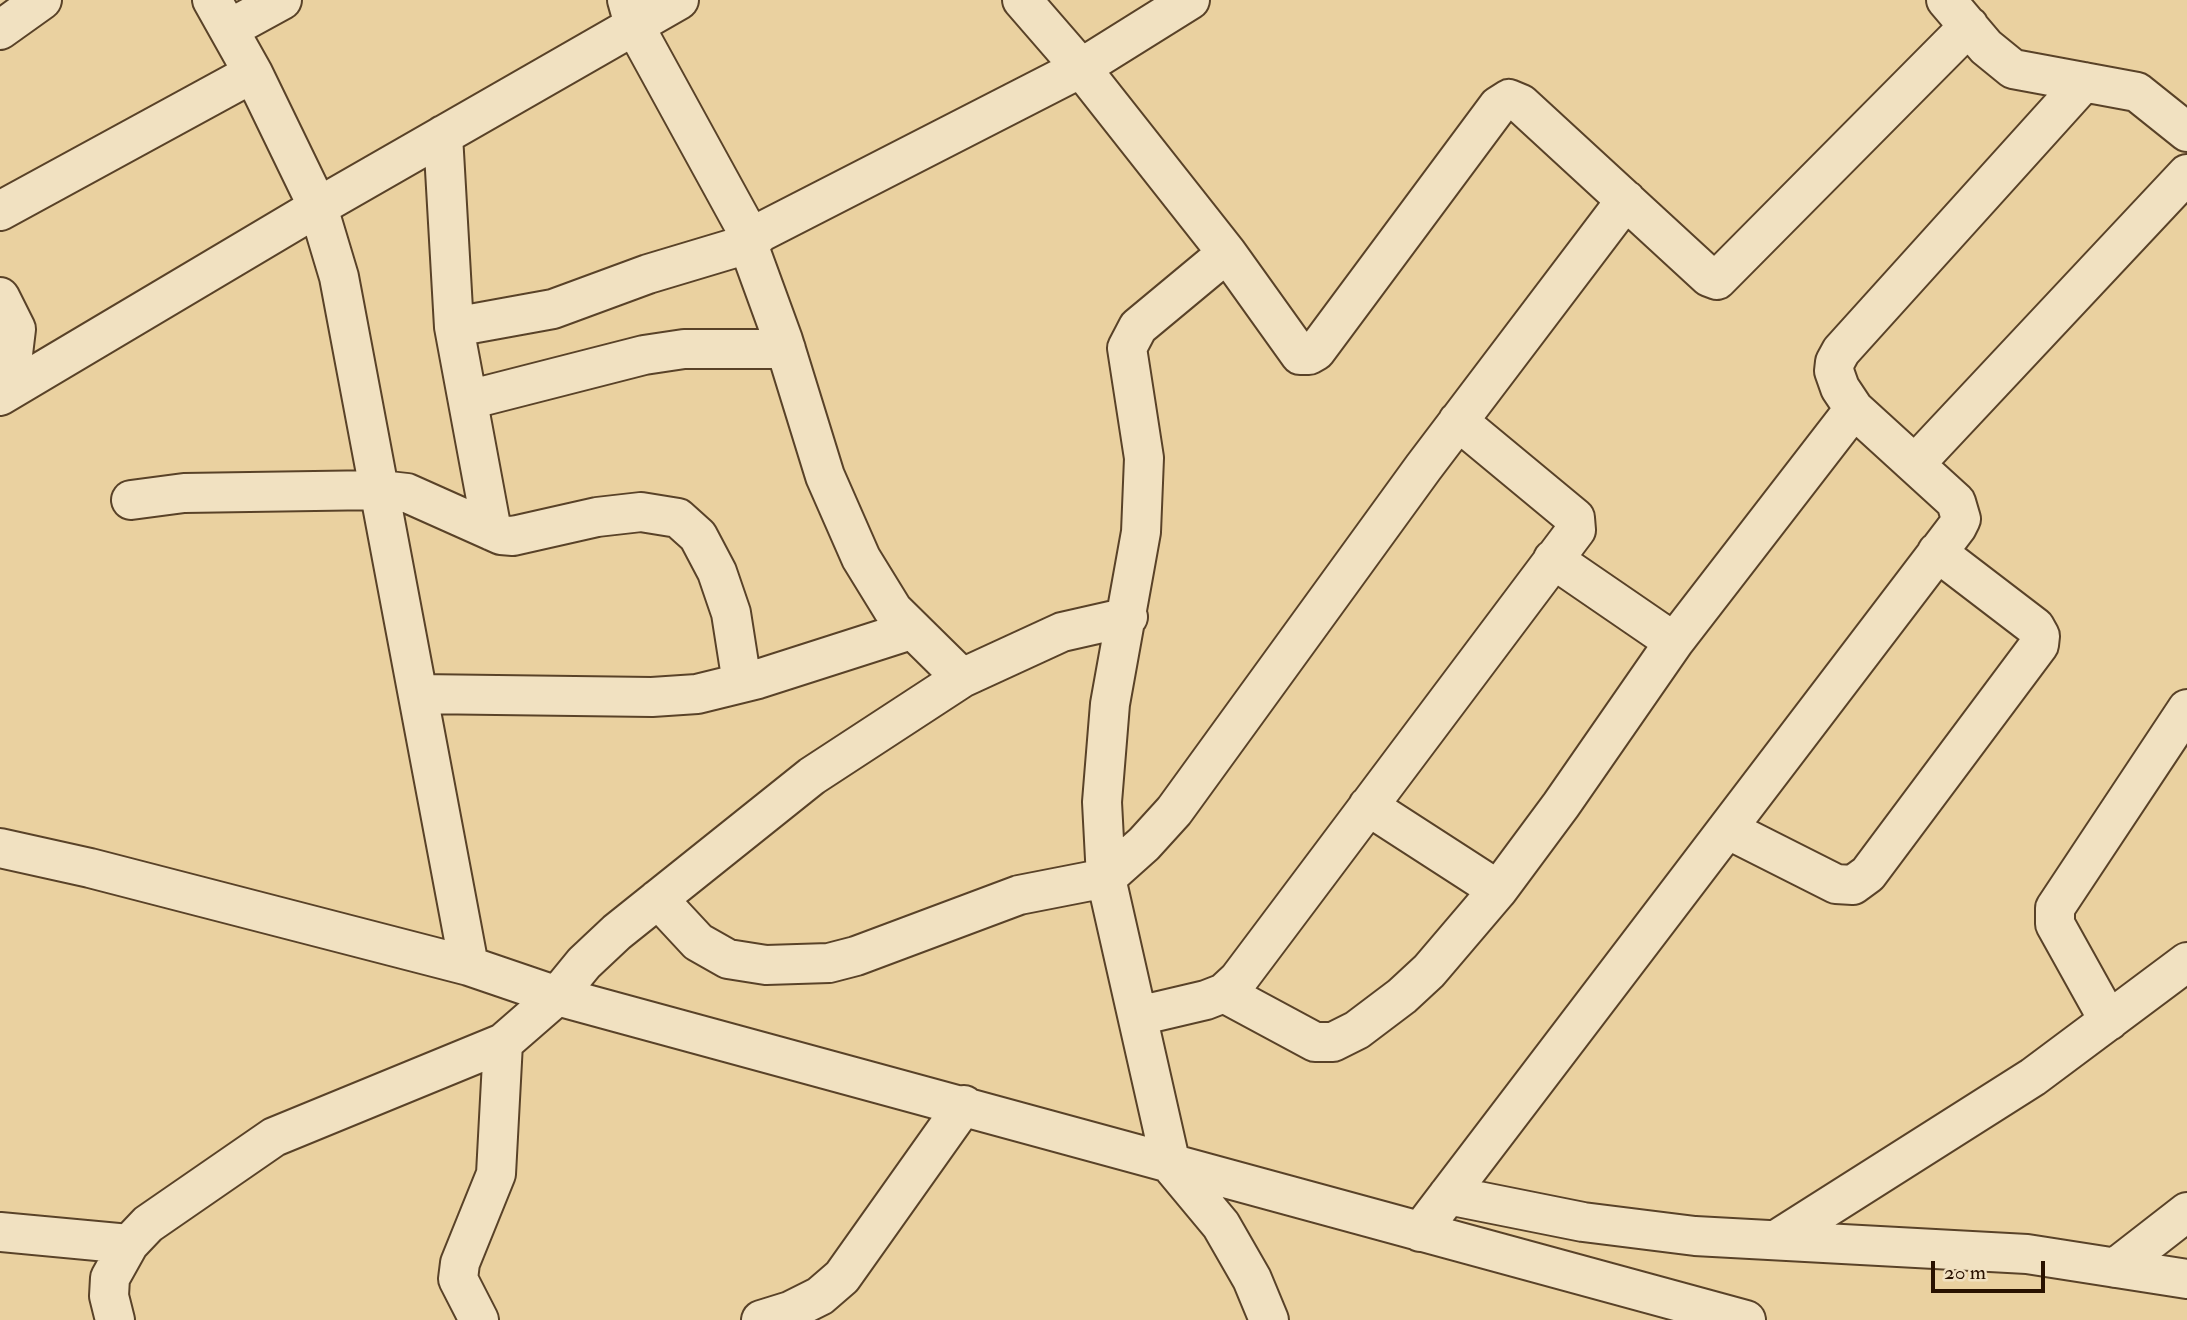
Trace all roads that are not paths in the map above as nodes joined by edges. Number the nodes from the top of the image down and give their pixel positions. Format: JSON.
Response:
{"nodes":[{"id":1,"x":42,"y":0,"type":"edge"},
{"id":2,"x":282,"y":0,"type":"edge"},
{"id":3,"x":679,"y":0,"type":"edge"},
{"id":4,"x":1022,"y":0,"type":"edge"},
{"id":5,"x":1190,"y":0,"type":"edge"},
{"id":6,"x":631,"y":13,"type":"edge"},
{"id":7,"x":1957,"y":13,"type":"edge"},
{"id":8,"x":220,"y":15,"type":"edge"},
{"id":9,"x":0,"y":30,"type":"edge"},
{"id":10,"x":1081,"y":68,"type":"junction"},
{"id":11,"x":253,"y":73,"type":"junction"},
{"id":12,"x":2084,"y":82,"type":"junction"},
{"id":13,"x":2187,"y":132,"type":"edge"},
{"id":14,"x":443,"y":135,"type":"junction"},
{"id":15,"x":2187,"y":174,"type":"edge"},
{"id":16,"x":1626,"y":200,"type":"junction"},
{"id":17,"x":318,"y":206,"type":"junction"},
{"id":18,"x":0,"y":211,"type":"edge"},
{"id":19,"x":750,"y":242,"type":"junction"},
{"id":20,"x":1227,"y":253,"type":"junction"},
{"id":21,"x":0,"y":297,"type":"edge"},
{"id":22,"x":454,"y":327,"type":"junction"},
{"id":23,"x":786,"y":349,"type":"junction"},
{"id":24,"x":0,"y":367,"type":"edge"},
{"id":25,"x":0,"y":396,"type":"edge"},
{"id":26,"x":468,"y":400,"type":"junction"},
{"id":27,"x":1854,"y":408,"type":"junction"},
{"id":28,"x":1458,"y":421,"type":"junction"},
{"id":29,"x":1915,"y":464,"type":"junction"},
{"id":30,"x":380,"y":490,"type":"junction"},
{"id":31,"x":131,"y":500,"type":"dead end"},
{"id":32,"x":492,"y":531,"type":"junction"},
{"id":33,"x":1937,"y":552,"type":"junction"},
{"id":34,"x":1553,"y":559,"type":"junction"},
{"id":35,"x":1128,"y":617,"type":"junction"},
{"id":36,"x":911,"y":630,"type":"junction"},
{"id":37,"x":1674,"y":642,"type":"junction"},
{"id":38,"x":962,"y":678,"type":"junction"},
{"id":39,"x":742,"y":683,"type":"junction"},
{"id":40,"x":419,"y":694,"type":"junction"},
{"id":41,"x":2187,"y":709,"type":"edge"},
{"id":42,"x":1368,"y":806,"type":"junction"},
{"id":43,"x":1727,"y":829,"type":"junction"},
{"id":44,"x":0,"y":848,"type":"edge"},
{"id":45,"x":1105,"y":878,"type":"junction"},
{"id":46,"x":1498,"y":890,"type":"junction"},
{"id":47,"x":658,"y":899,"type":"junction"},
{"id":48,"x":2187,"y":962,"type":"edge"},
{"id":49,"x":469,"y":966,"type":"junction"},
{"id":50,"x":1224,"y":993,"type":"junction"},
{"id":51,"x":557,"y":996,"type":"junction"},
{"id":52,"x":1138,"y":1016,"type":"junction"},
{"id":53,"x":2109,"y":1021,"type":"junction"},
{"id":54,"x":503,"y":1043,"type":"junction"},
{"id":55,"x":964,"y":1105,"type":"junction"},
{"id":56,"x":1171,"y":1165,"type":"junction"},
{"id":57,"x":1448,"y":1195,"type":"junction"},
{"id":58,"x":2187,"y":1212,"type":"edge"},
{"id":59,"x":0,"y":1232,"type":"edge"},
{"id":60,"x":1420,"y":1232,"type":"junction"},
{"id":61,"x":1776,"y":1240,"type":"junction"},
{"id":62,"x":129,"y":1244,"type":"junction"},
{"id":63,"x":2115,"y":1268,"type":"junction"},
{"id":64,"x":2187,"y":1279,"type":"edge"},
{"id":65,"x":116,"y":1320,"type":"edge"},
{"id":66,"x":479,"y":1320,"type":"edge"},
{"id":67,"x":761,"y":1320,"type":"edge"},
{"id":68,"x":1269,"y":1320,"type":"edge"},
{"id":69,"x":1746,"y":1320,"type":"edge"}],
"edges":[{"from":1,"to":9,"type":"street"},
{"from":2,"to":8,"type":"street"},
{"from":3,"to":6,"type":"street"},
{"from":4,"to":10,"type":"street"},
{"from":5,"to":10,"type":"street"},
{"from":6,"to":14,"type":"street"},
{"from":6,"to":19,"type":"street"},
{"from":7,"to":12,"type":"street"},
{"from":7,"to":16,"type":"street"},
{"from":8,"to":11,"type":"street"},
{"from":10,"to":19,"type":"street"},
{"from":10,"to":20,"type":"street"},
{"from":11,"to":17,"type":"street"},
{"from":11,"to":18,"type":"street"},
{"from":12,"to":13,"type":"street"},
{"from":12,"to":27,"type":"street"},
{"from":14,"to":17,"type":"street"},
{"from":14,"to":22,"type":"street"},
{"from":15,"to":29,"type":"street"},
{"from":16,"to":20,"type":"street"},
{"from":16,"to":28,"type":"street"},
{"from":17,"to":25,"type":"street"},
{"from":17,"to":30,"type":"street"},
{"from":19,"to":22,"type":"street"},
{"from":19,"to":23,"type":"street"},
{"from":20,"to":35,"type":"street"},
{"from":21,"to":24,"type":"street"},
{"from":22,"to":26,"type":"street"},
{"from":23,"to":26,"type":"street"},
{"from":23,"to":36,"type":"street"},
{"from":26,"to":32,"type":"street"},
{"from":27,"to":29,"type":"street"},
{"from":27,"to":37,"type":"street"},
{"from":28,"to":34,"type":"street"},
{"from":28,"to":45,"type":"street"},
{"from":29,"to":33,"type":"street"},
{"from":30,"to":31,"type":"street"},
{"from":30,"to":32,"type":"street"},
{"from":30,"to":40,"type":"street"},
{"from":32,"to":39,"type":"street"},
{"from":33,"to":43,"type":"street"},
{"from":33,"to":43,"type":"street"},
{"from":34,"to":37,"type":"street"},
{"from":34,"to":42,"type":"street"},
{"from":35,"to":38,"type":"street"},
{"from":35,"to":45,"type":"street"},
{"from":36,"to":38,"type":"street"},
{"from":36,"to":39,"type":"street"},
{"from":37,"to":46,"type":"street"},
{"from":38,"to":47,"type":"street"},
{"from":39,"to":40,"type":"street"},
{"from":40,"to":49,"type":"street"},
{"from":41,"to":53,"type":"street"},
{"from":42,"to":46,"type":"street"},
{"from":42,"to":50,"type":"street"},
{"from":43,"to":57,"type":"street"},
{"from":44,"to":49,"type":"street"},
{"from":45,"to":47,"type":"street"},
{"from":45,"to":52,"type":"street"},
{"from":46,"to":50,"type":"street"},
{"from":47,"to":51,"type":"street"},
{"from":48,"to":53,"type":"street"},
{"from":49,"to":51,"type":"street"},
{"from":50,"to":52,"type":"street"},
{"from":51,"to":54,"type":"street"},
{"from":51,"to":55,"type":"street"},
{"from":52,"to":56,"type":"street"},
{"from":53,"to":61,"type":"street"},
{"from":54,"to":62,"type":"street"},
{"from":54,"to":66,"type":"street"},
{"from":55,"to":56,"type":"street"},
{"from":55,"to":67,"type":"street"},
{"from":56,"to":60,"type":"street"},
{"from":56,"to":68,"type":"street"},
{"from":57,"to":60,"type":"street"},
{"from":57,"to":61,"type":"street"},
{"from":58,"to":63,"type":"street"},
{"from":59,"to":62,"type":"street"},
{"from":60,"to":69,"type":"street"},
{"from":61,"to":63,"type":"street"},
{"from":62,"to":65,"type":"street"},
{"from":63,"to":64,"type":"street"}]}
